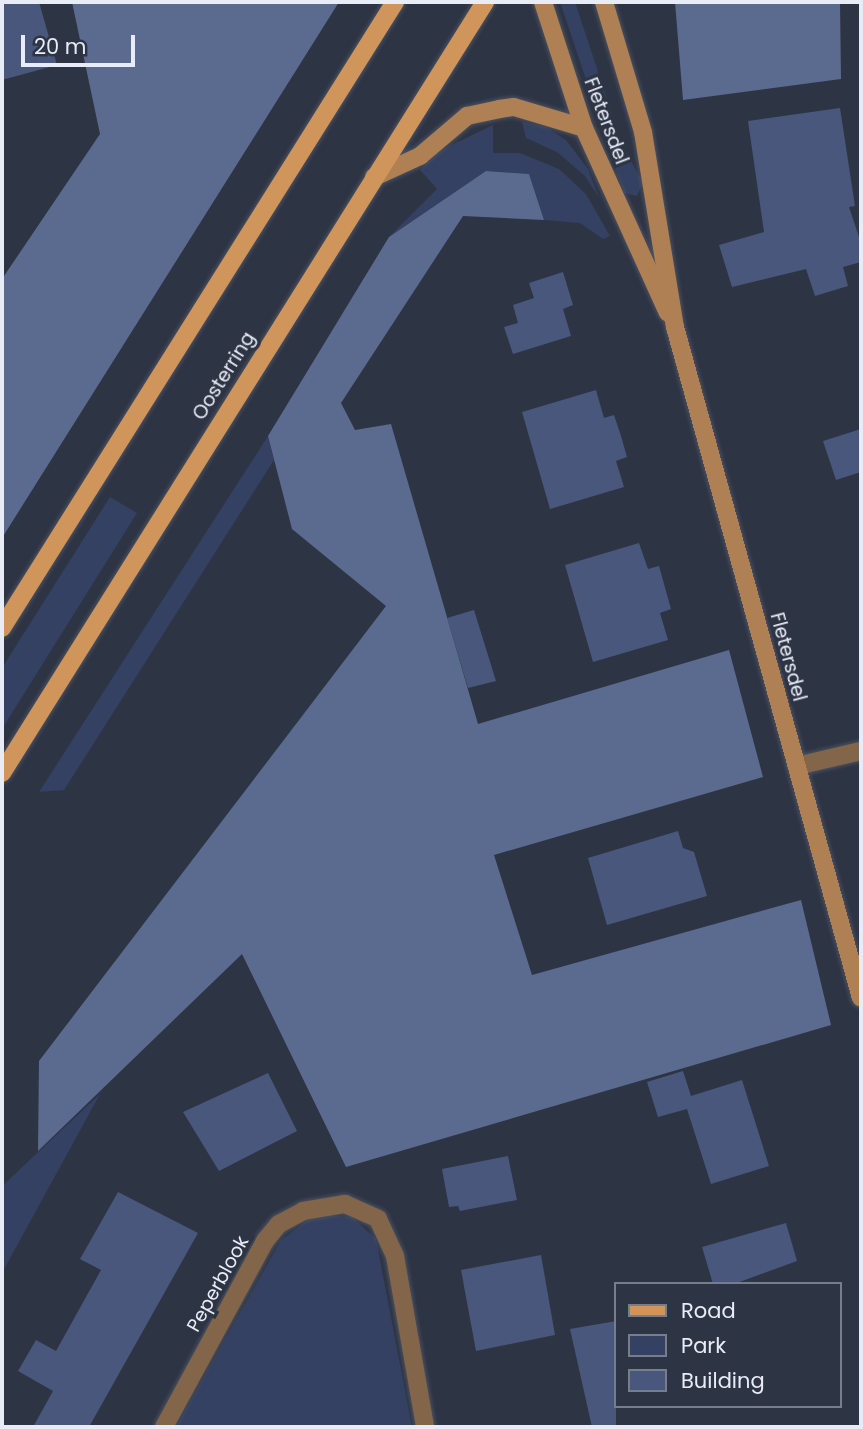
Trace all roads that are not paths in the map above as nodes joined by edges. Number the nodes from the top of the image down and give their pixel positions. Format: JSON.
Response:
{"nodes":[{"id":1,"x":395,"y":2,"type":"edge"},
{"id":2,"x":485,"y":2,"type":"edge"},
{"id":3,"x":543,"y":2,"type":"edge"},
{"id":4,"x":604,"y":2,"type":"edge"},
{"id":5,"x":584,"y":128,"type":"junction"},
{"id":6,"x":374,"y":177,"type":"junction"},
{"id":7,"x":675,"y":327,"type":"junction"},
{"id":8,"x":2,"y":628,"type":"edge"},
{"id":9,"x":861,"y":751,"type":"edge"},
{"id":10,"x":797,"y":766,"type":"junction"},
{"id":11,"x":2,"y":773,"type":"edge"},
{"id":12,"x":861,"y":998,"type":"edge"},
{"id":13,"x":164,"y":1427,"type":"edge"},
{"id":14,"x":425,"y":1427,"type":"edge"}],
"edges":[{"from":1,"to":8,"type":"main road"},
{"from":2,"to":6,"type":"main road","name":"Oosterring"},
{"from":3,"to":5,"type":"street","name":"Fletersdel"},
{"from":4,"to":7,"type":"street","name":"Fletersdel"},
{"from":5,"to":6,"type":"street"},
{"from":5,"to":7,"type":"street","name":"Fletersdel"},
{"from":6,"to":11,"type":"main road","name":"Oosterring"},
{"from":7,"to":10,"type":"street","name":"Fletersdel"},
{"from":9,"to":10,"type":"street"},
{"from":10,"to":12,"type":"street","name":"Fletersdel"},
{"from":13,"to":14,"type":"street","name":"Peperblook"}]}
